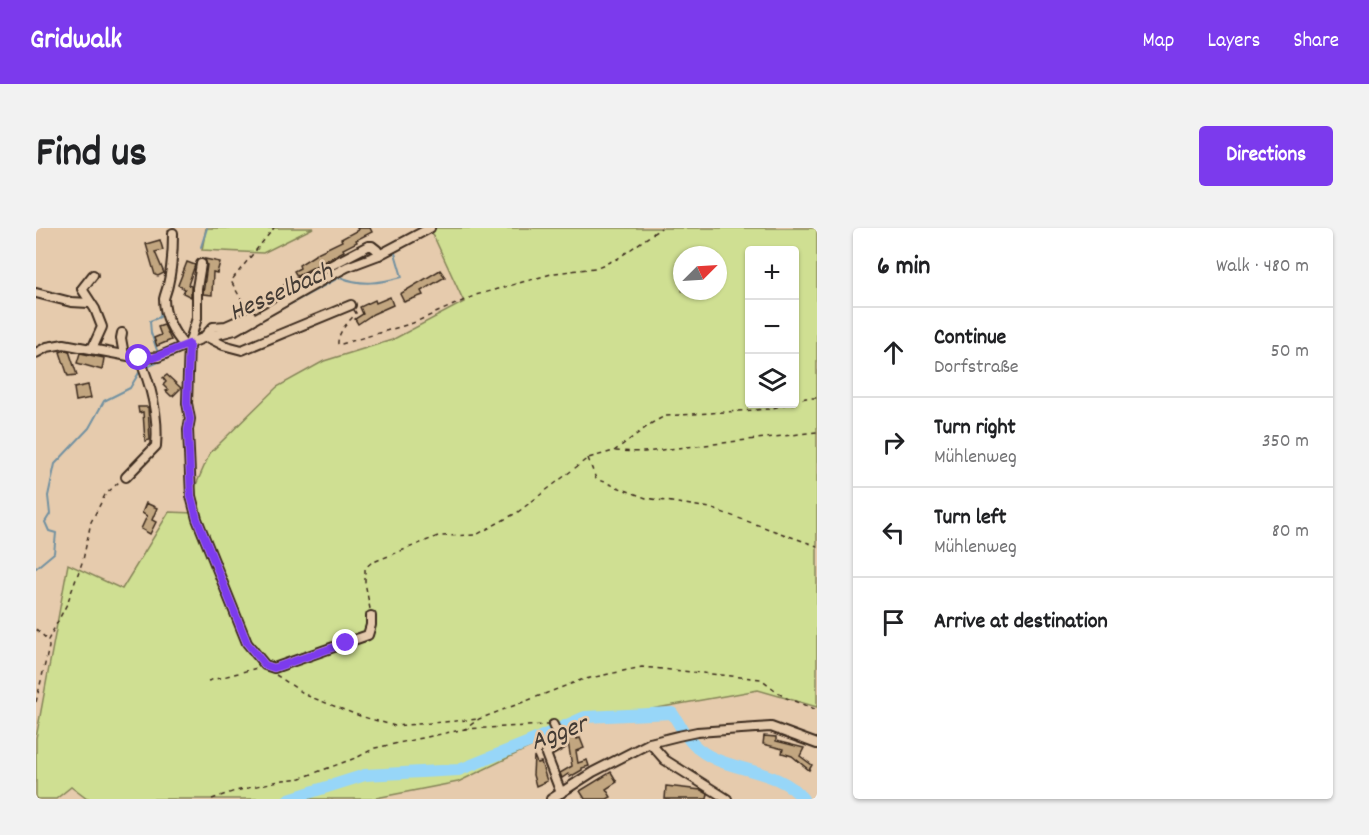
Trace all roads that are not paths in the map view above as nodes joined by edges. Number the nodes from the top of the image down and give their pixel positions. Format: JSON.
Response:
{"nodes":[{"id":1,"x":430,"y":228,"type":"edge"},
{"id":2,"x":173,"y":233,"type":"dead end"},
{"id":3,"x":379,"y":255,"type":"junction"},
{"id":4,"x":201,"y":264,"type":"dead end"},
{"id":5,"x":93,"y":275,"type":"dead end"},
{"id":6,"x":288,"y":288,"type":"dead end"},
{"id":7,"x":36,"y":293,"type":"edge"},
{"id":8,"x":89,"y":303,"type":"junction"},
{"id":9,"x":351,"y":305,"type":"road end"},
{"id":10,"x":250,"y":315,"type":"road end"},
{"id":11,"x":122,"y":333,"type":"dead end"},
{"id":12,"x":205,"y":338,"type":"junction"},
{"id":13,"x":187,"y":345,"type":"junction"},
{"id":14,"x":92,"y":349,"type":"junction"},
{"id":15,"x":36,"y":353,"type":"edge"},
{"id":16,"x":124,"y":355,"type":"junction"},
{"id":17,"x":139,"y":358,"type":"junction"},
{"id":18,"x":126,"y":477,"type":"road end"},
{"id":19,"x":371,"y":616,"type":"road end"},
{"id":20,"x":553,"y":725,"type":"road end"},
{"id":21,"x":650,"y":743,"type":"junction"},
{"id":22,"x":817,"y":744,"type":"edge"},
{"id":23,"x":561,"y":792,"type":"junction"},
{"id":24,"x":551,"y":799,"type":"edge"},
{"id":25,"x":727,"y":799,"type":"edge"}],
"edges":[{"from":1,"to":3,"type":"street"},
{"from":2,"to":13,"type":"street"},
{"from":3,"to":6,"type":"street"},
{"from":3,"to":12,"type":"street"},
{"from":4,"to":13,"type":"street"},
{"from":5,"to":8,"type":"street"},
{"from":7,"to":8,"type":"street"},
{"from":8,"to":14,"type":"street"},
{"from":9,"to":12,"type":"street"},
{"from":10,"to":12,"type":"street"},
{"from":11,"to":16,"type":"street"},
{"from":12,"to":13,"type":"street"},
{"from":13,"to":17,"type":"street"},
{"from":13,"to":19,"type":"street"},
{"from":14,"to":15,"type":"street"},
{"from":14,"to":16,"type":"street"},
{"from":16,"to":17,"type":"street"},
{"from":17,"to":18,"type":"street"},
{"from":20,"to":23,"type":"street"},
{"from":21,"to":22,"type":"street"},
{"from":21,"to":23,"type":"street"},
{"from":21,"to":25,"type":"street"},
{"from":23,"to":24,"type":"street"}]}
